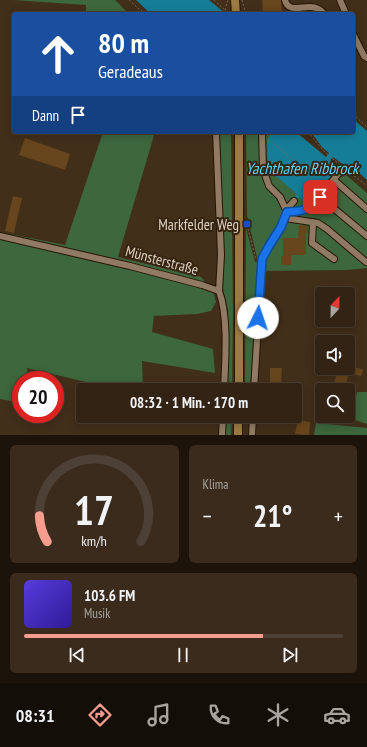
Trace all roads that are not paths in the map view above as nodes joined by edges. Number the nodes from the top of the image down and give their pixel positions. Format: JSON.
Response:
{"nodes":[{"id":1,"x":235,"y":0,"type":"edge"},
{"id":2,"x":285,"y":0,"type":"edge"},
{"id":3,"x":340,"y":0,"type":"edge"},
{"id":4,"x":234,"y":12,"type":"edge"},
{"id":5,"x":323,"y":12,"type":"edge"},
{"id":6,"x":345,"y":12,"type":"edge"},
{"id":7,"x":355,"y":38,"type":"edge"},
{"id":8,"x":367,"y":58,"type":"edge"},
{"id":9,"x":216,"y":134,"type":"edge"},
{"id":10,"x":239,"y":134,"type":"edge"},
{"id":11,"x":262,"y":134,"type":"edge"},
{"id":12,"x":343,"y":169,"type":"road end"},
{"id":13,"x":334,"y":180,"type":"junction"},
{"id":14,"x":320,"y":197,"type":"junction"},
{"id":15,"x":294,"y":201,"type":"dead end"},
{"id":16,"x":367,"y":209,"type":"edge"},
{"id":17,"x":286,"y":213,"type":"junction"},
{"id":18,"x":313,"y":222,"type":"junction"},
{"id":19,"x":0,"y":236,"type":"edge"},
{"id":20,"x":367,"y":236,"type":"edge"},
{"id":21,"x":334,"y":259,"type":"dead end"},
{"id":22,"x":366,"y":262,"type":"edge"},
{"id":23,"x":219,"y":292,"type":"junction"},
{"id":24,"x":224,"y":383,"type":"edge"},
{"id":25,"x":239,"y":383,"type":"edge"},
{"id":26,"x":254,"y":383,"type":"edge"},
{"id":27,"x":223,"y":423,"type":"edge"},
{"id":28,"x":238,"y":423,"type":"edge"},
{"id":29,"x":253,"y":423,"type":"edge"},
{"id":30,"x":222,"y":435,"type":"edge"},
{"id":31,"x":238,"y":435,"type":"edge"},
{"id":32,"x":252,"y":435,"type":"edge"}],
"edges":[{"from":1,"to":4,"type":"main road"},
{"from":2,"to":5,"type":"street"},
{"from":3,"to":6,"type":"street"},
{"from":7,"to":8,"type":"street"},
{"from":9,"to":23,"type":"street"},
{"from":10,"to":25,"type":"main road"},
{"from":11,"to":17,"type":"street"},
{"from":12,"to":13,"type":"street"},
{"from":13,"to":14,"type":"street"},
{"from":13,"to":16,"type":"street"},
{"from":14,"to":17,"type":"street"},
{"from":14,"to":20,"type":"street"},
{"from":15,"to":17,"type":"street"},
{"from":17,"to":18,"type":"street"},
{"from":17,"to":26,"type":"street"},
{"from":18,"to":21,"type":"street"},
{"from":18,"to":22,"type":"street"},
{"from":19,"to":23,"type":"street","name":"Münsterstraße"},
{"from":23,"to":24,"type":"street"},
{"from":27,"to":30,"type":"street"},
{"from":28,"to":31,"type":"main road"},
{"from":29,"to":32,"type":"street"}]}
